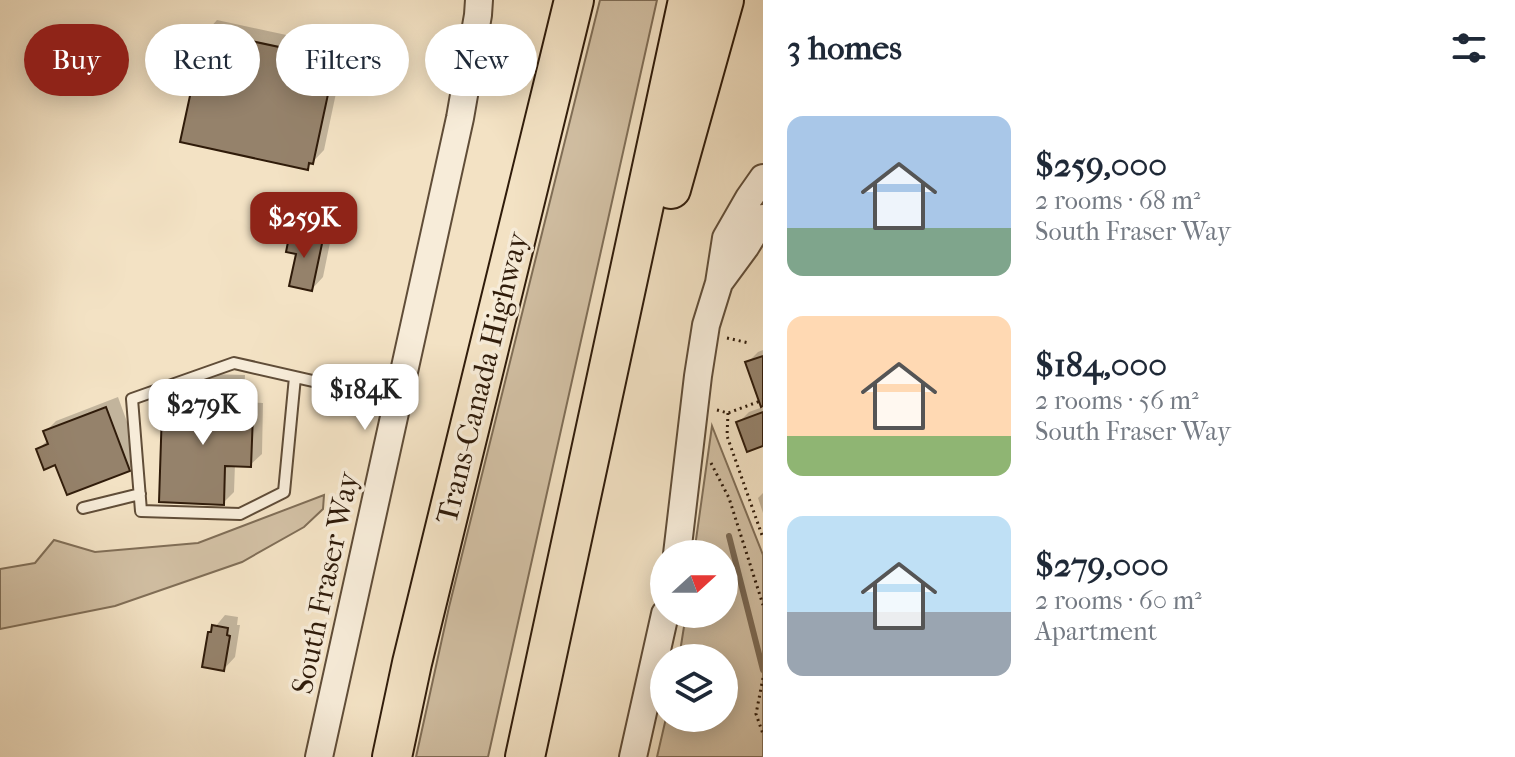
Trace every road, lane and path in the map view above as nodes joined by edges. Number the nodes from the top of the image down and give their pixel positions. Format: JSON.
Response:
{"nodes":[{"id":1,"x":479,"y":0,"type":"edge"},
{"id":2,"x":490,"y":0,"type":"edge"},
{"id":3,"x":556,"y":0,"type":"edge"},
{"id":4,"x":574,"y":0,"type":"edge"},
{"id":5,"x":688,"y":0,"type":"edge"},
{"id":6,"x":724,"y":0,"type":"edge"},
{"id":7,"x":460,"y":118,"type":"junction"},
{"id":8,"x":763,"y":178,"type":"edge"},
{"id":9,"x":521,"y":217,"type":"junction"},
{"id":10,"x":763,"y":218,"type":"edge"},
{"id":11,"x":719,"y":283,"type":"junction"},
{"id":12,"x":727,"y":338,"type":"dead end"},
{"id":13,"x":749,"y":343,"type":"dead end"},
{"id":14,"x":295,"y":377,"type":"junction"},
{"id":15,"x":398,"y":398,"type":"junction"},
{"id":16,"x":763,"y":400,"type":"edge"},
{"id":17,"x":717,"y":410,"type":"dead end"},
{"id":18,"x":728,"y":413,"type":"junction"},
{"id":19,"x":691,"y":429,"type":"junction"},
{"id":20,"x":140,"y":494,"type":"junction"},
{"id":21,"x":83,"y":508,"type":"dead end"},
{"id":22,"x":575,"y":527,"type":"junction"},
{"id":23,"x":763,"y":538,"type":"edge"},
{"id":24,"x":679,"y":540,"type":"edge"},
{"id":25,"x":763,"y":605,"type":"edge"},
{"id":26,"x":662,"y":628,"type":"edge"},
{"id":27,"x":762,"y":679,"type":"edge"},
{"id":28,"x":763,"y":734,"type":"edge"},
{"id":29,"x":319,"y":757,"type":"edge"},
{"id":30,"x":392,"y":757,"type":"edge"},
{"id":31,"x":525,"y":757,"type":"edge"},
{"id":32,"x":633,"y":757,"type":"edge"}],
"edges":[{"from":1,"to":7,"type":"street","name":"South Fraser Way"},
{"from":2,"to":7,"type":"street"},
{"from":3,"to":9,"type":"highway"},
{"from":4,"to":9,"type":"highway","name":"Trans-Canada Highway"},
{"from":5,"to":22,"type":"highway"},
{"from":6,"to":22,"type":"highway"},
{"from":7,"to":15,"type":"street","name":"South Fraser Way"},
{"from":8,"to":11,"type":"street"},
{"from":9,"to":30,"type":"highway","name":"Trans-Canada Highway"},
{"from":10,"to":11,"type":"street"},
{"from":11,"to":19,"type":"street"},
{"from":12,"to":13,"type":"path"},
{"from":14,"to":15,"type":"lane"},
{"from":14,"to":20,"type":"lane"},
{"from":14,"to":20,"type":"lane"},
{"from":15,"to":29,"type":"street","name":"South Fraser Way"},
{"from":16,"to":18,"type":"path"},
{"from":17,"to":18,"type":"path"},
{"from":18,"to":23,"type":"path"},
{"from":19,"to":24,"type":"street"},
{"from":19,"to":25,"type":"path"},
{"from":20,"to":21,"type":"lane"},
{"from":22,"to":31,"type":"highway"},
{"from":26,"to":32,"type":"street"},
{"from":27,"to":28,"type":"path"}]}
